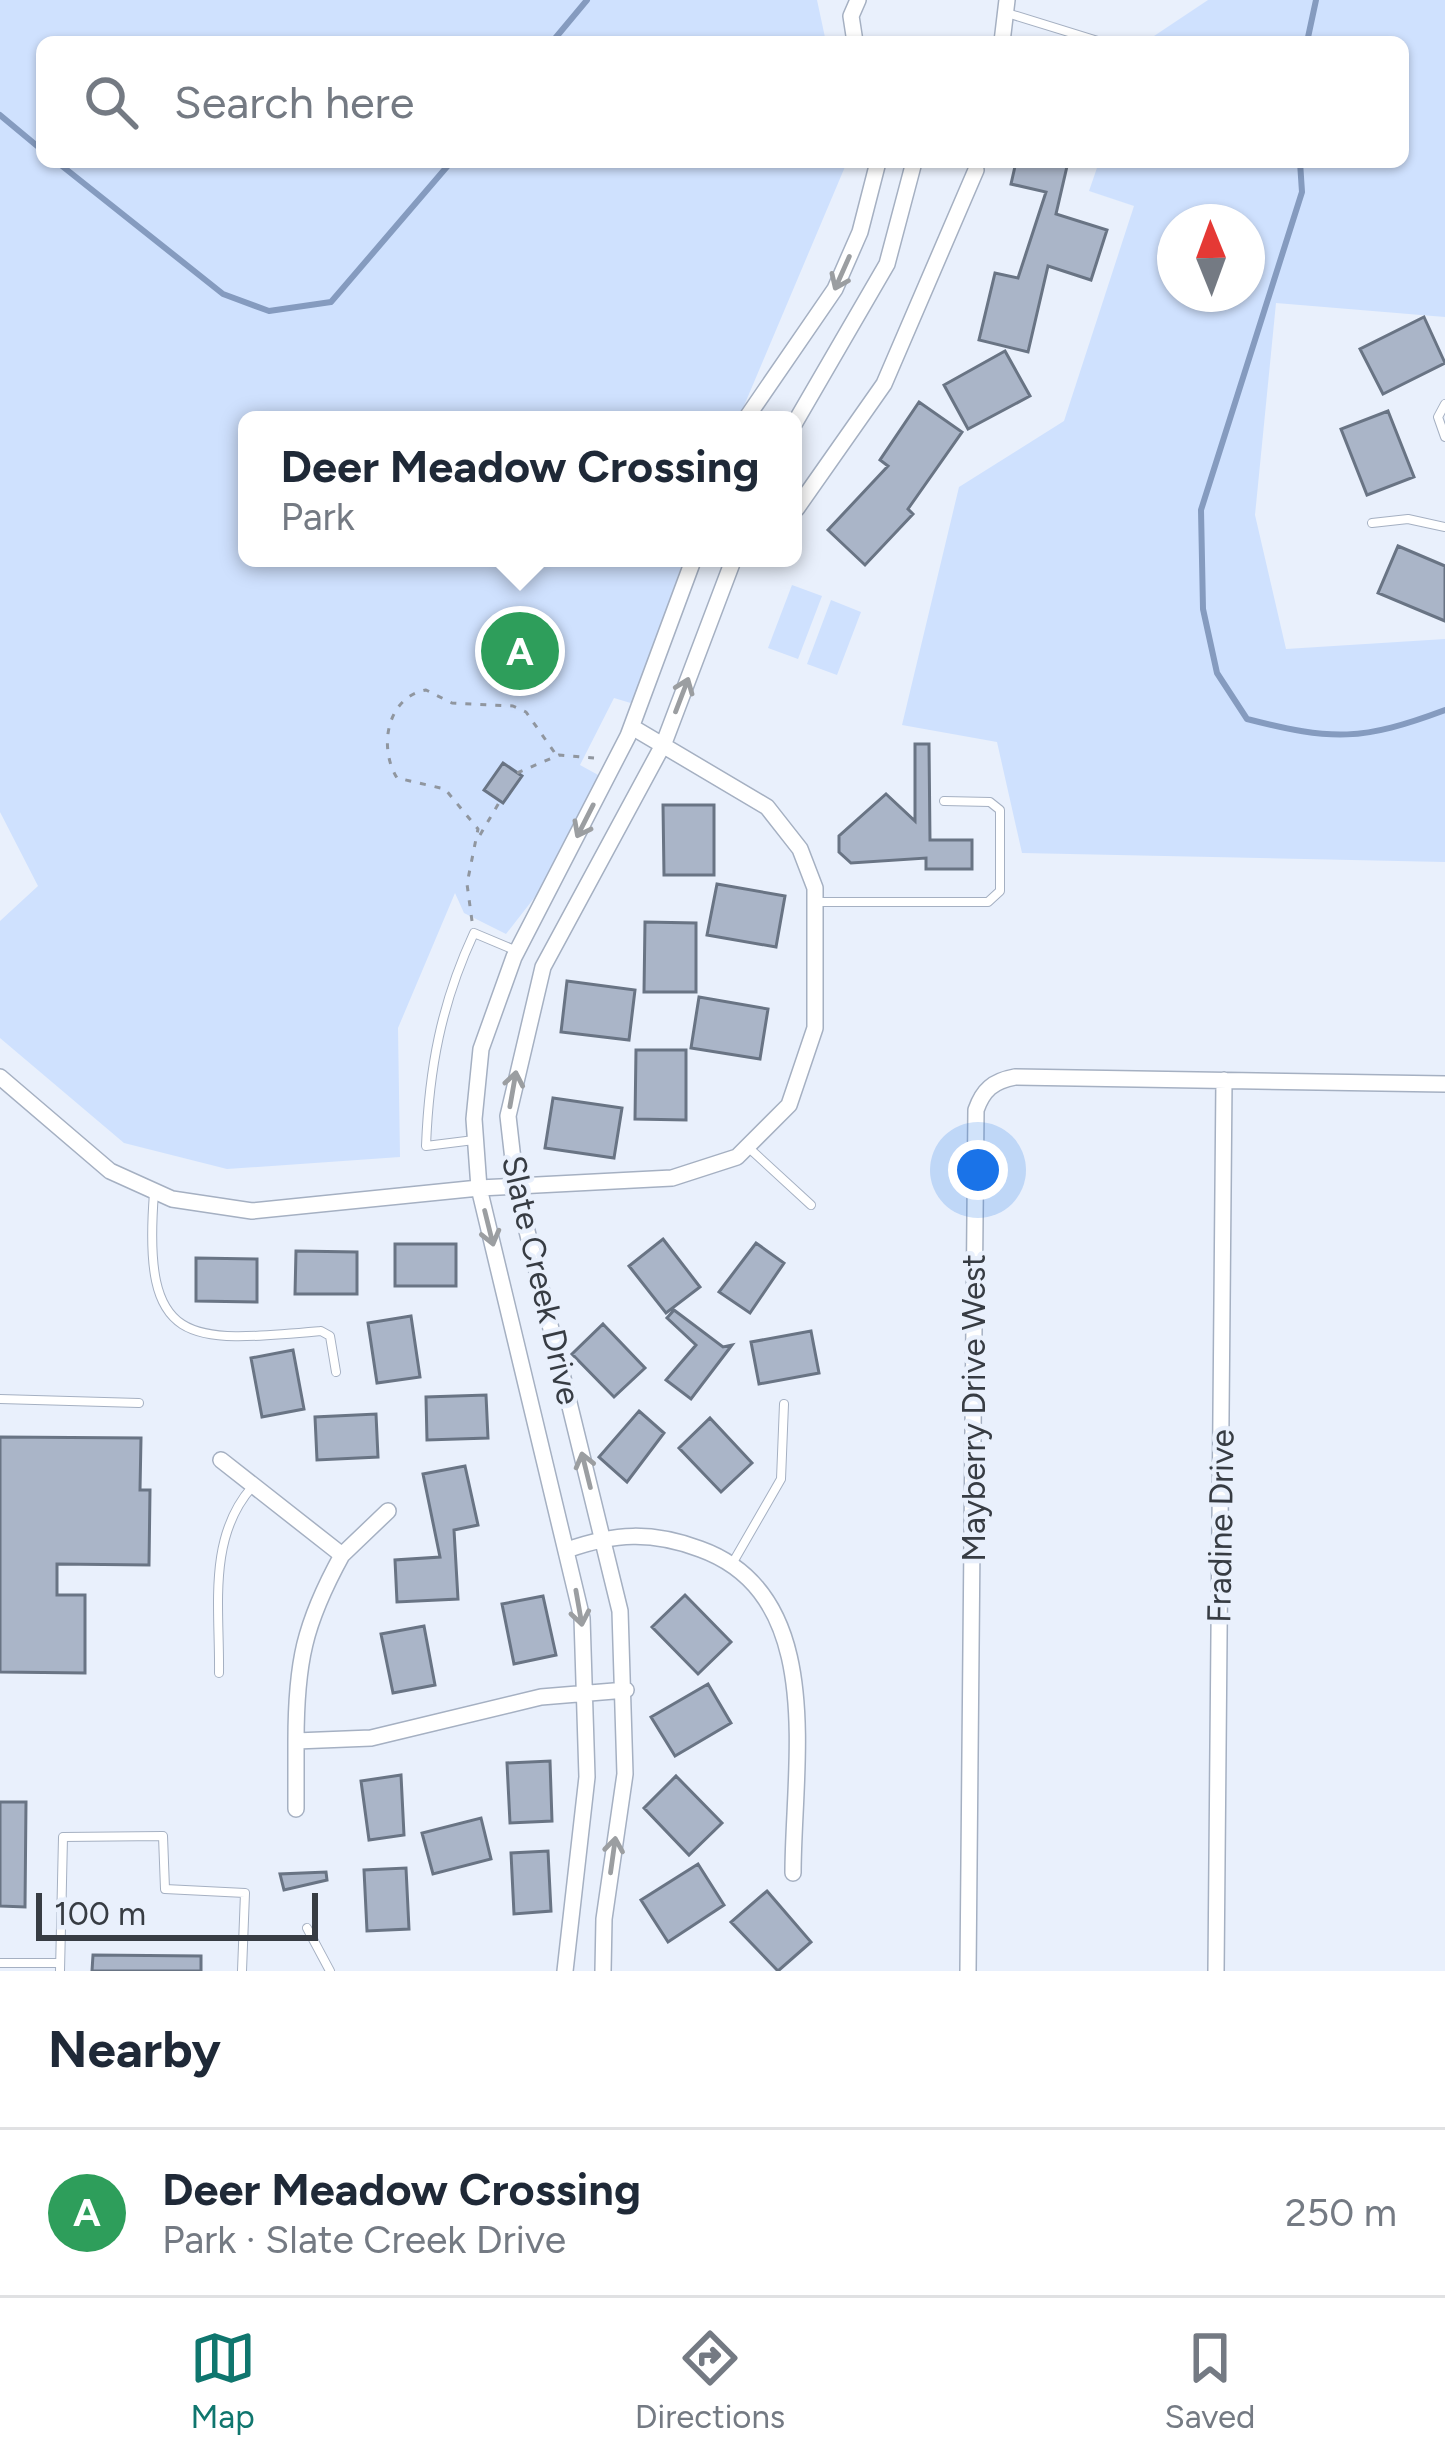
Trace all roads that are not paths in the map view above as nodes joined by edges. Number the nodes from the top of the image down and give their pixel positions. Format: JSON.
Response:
{"nodes":[{"id":1,"x":857,"y":0,"type":"edge"},
{"id":2,"x":1007,"y":7,"type":"edge"},
{"id":3,"x":854,"y":36,"type":"edge"},
{"id":4,"x":1085,"y":36,"type":"edge"},
{"id":5,"x":876,"y":168,"type":"edge"},
{"id":6,"x":912,"y":168,"type":"edge"},
{"id":7,"x":976,"y":170,"type":"dead end"},
{"id":8,"x":1445,"y":404,"type":"edge"},
{"id":9,"x":752,"y":411,"type":"edge"},
{"id":10,"x":802,"y":411,"type":"edge"},
{"id":11,"x":1445,"y":437,"type":"edge"},
{"id":12,"x":802,"y":501,"type":"edge"},
{"id":13,"x":1372,"y":523,"type":"dead end"},
{"id":14,"x":1445,"y":527,"type":"edge"},
{"id":15,"x":691,"y":567,"type":"edge"},
{"id":16,"x":731,"y":567,"type":"edge"},
{"id":17,"x":632,"y":727,"type":"junction"},
{"id":18,"x":664,"y":743,"type":"junction"},
{"id":19,"x":944,"y":801,"type":"dead end"},
{"id":20,"x":815,"y":902,"type":"junction"},
{"id":21,"x":517,"y":952,"type":"junction"},
{"id":22,"x":0,"y":1077,"type":"edge"},
{"id":23,"x":1224,"y":1080,"type":"junction"},
{"id":24,"x":1445,"y":1084,"type":"edge"},
{"id":25,"x":475,"y":1140,"type":"junction"},
{"id":26,"x":747,"y":1147,"type":"junction"},
{"id":27,"x":516,"y":1186,"type":"junction"},
{"id":28,"x":479,"y":1188,"type":"junction"},
{"id":29,"x":154,"y":1191,"type":"junction"},
{"id":30,"x":811,"y":1205,"type":"dead end"},
{"id":31,"x":336,"y":1372,"type":"dead end"},
{"id":32,"x":0,"y":1399,"type":"edge"},
{"id":33,"x":140,"y":1403,"type":"dead end"},
{"id":34,"x":784,"y":1404,"type":"dead end"},
{"id":35,"x":221,"y":1460,"type":"dead end"},
{"id":36,"x":253,"y":1486,"type":"junction"},
{"id":37,"x":388,"y":1510,"type":"dead end"},
{"id":38,"x":602,"y":1537,"type":"junction"},
{"id":39,"x":567,"y":1550,"type":"junction"},
{"id":40,"x":342,"y":1555,"type":"junction"},
{"id":41,"x":732,"y":1564,"type":"junction"},
{"id":42,"x":219,"y":1673,"type":"dead end"},
{"id":43,"x":626,"y":1690,"type":"junction"},
{"id":44,"x":588,"y":1692,"type":"junction"},
{"id":45,"x":296,"y":1741,"type":"junction"},
{"id":46,"x":296,"y":1809,"type":"dead end"},
{"id":47,"x":793,"y":1873,"type":"dead end"},
{"id":48,"x":307,"y":1928,"type":"dead end"},
{"id":49,"x":0,"y":1963,"type":"edge"},
{"id":50,"x":60,"y":1967,"type":"edge"},
{"id":51,"x":242,"y":1971,"type":"edge"},
{"id":52,"x":330,"y":1971,"type":"edge"},
{"id":53,"x":565,"y":1971,"type":"edge"},
{"id":54,"x":603,"y":1971,"type":"edge"},
{"id":55,"x":968,"y":1971,"type":"edge"},
{"id":56,"x":1216,"y":1971,"type":"edge"}],
"edges":[{"from":1,"to":3,"type":"street"},
{"from":2,"to":4,"type":"lane"},
{"from":5,"to":9,"type":"street","one_way":true},
{"from":6,"to":10,"type":"street"},
{"from":7,"to":12,"type":"street"},
{"from":8,"to":11,"type":"lane"},
{"from":13,"to":14,"type":"lane"},
{"from":15,"to":17,"type":"street","name":"Slate Creek Drive"},
{"from":18,"to":16,"type":"street","name":"Slate Creek Drive","one_way":true},
{"from":17,"to":18,"type":"street"},
{"from":17,"to":21,"type":"street","name":"Slate Creek Drive","one_way":true},
{"from":18,"to":20,"type":"street"},
{"from":27,"to":18,"type":"street","name":"Slate Creek Drive","one_way":true},
{"from":19,"to":20,"type":"lane"},
{"from":20,"to":26,"type":"street"},
{"from":21,"to":25,"type":"street","name":"Slate Creek Drive"},
{"from":21,"to":25,"type":"lane"},
{"from":22,"to":29,"type":"street"},
{"from":23,"to":24,"type":"street","name":"Mayberry Drive West"},
{"from":23,"to":55,"type":"street","name":"Mayberry Drive West"},
{"from":23,"to":56,"type":"street","name":"Fradine Drive"},
{"from":25,"to":28,"type":"street","name":"Slate Creek Drive"},
{"from":26,"to":27,"type":"street"},
{"from":26,"to":30,"type":"lane"},
{"from":27,"to":28,"type":"street"},
{"from":38,"to":27,"type":"street","name":"Slate Creek Drive","one_way":true},
{"from":28,"to":29,"type":"street"},
{"from":28,"to":39,"type":"street","name":"Slate Creek Drive","one_way":true},
{"from":29,"to":31,"type":"lane"},
{"from":32,"to":33,"type":"lane"},
{"from":34,"to":41,"type":"lane"},
{"from":35,"to":36,"type":"street"},
{"from":36,"to":40,"type":"street"},
{"from":36,"to":42,"type":"lane"},
{"from":37,"to":40,"type":"street"},
{"from":38,"to":39,"type":"street"},
{"from":38,"to":41,"type":"street"},
{"from":38,"to":43,"type":"street","name":"Slate Creek Drive"},
{"from":39,"to":44,"type":"street","name":"Slate Creek Drive","one_way":true},
{"from":40,"to":45,"type":"street"},
{"from":41,"to":47,"type":"street"},
{"from":43,"to":44,"type":"street"},
{"from":54,"to":43,"type":"street","name":"Slate Creek Drive","one_way":true},
{"from":44,"to":45,"type":"street"},
{"from":44,"to":53,"type":"street","name":"Slate Creek Drive"},
{"from":45,"to":46,"type":"street"},
{"from":48,"to":52,"type":"lane"},
{"from":49,"to":50,"type":"lane"},
{"from":50,"to":51,"type":"lane"}]}
